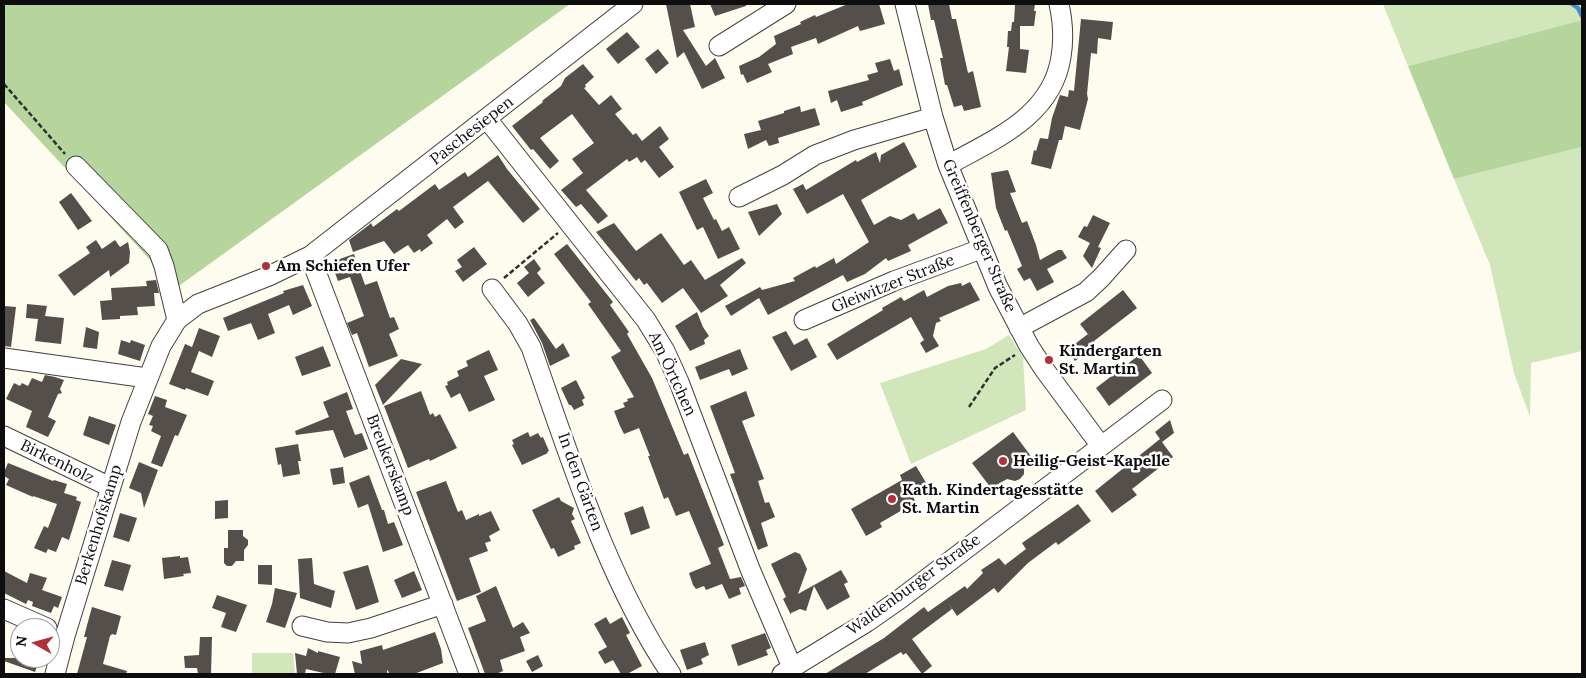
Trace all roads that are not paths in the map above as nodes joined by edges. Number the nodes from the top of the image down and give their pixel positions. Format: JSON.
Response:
{"nodes":[{"id":1,"x":633,"y":4,"type":"edge"},
{"id":2,"x":786,"y":4,"type":"edge"},
{"id":3,"x":905,"y":4,"type":"edge"},
{"id":4,"x":1059,"y":4,"type":"edge"},
{"id":5,"x":719,"y":46,"type":"dead end"},
{"id":6,"x":932,"y":117,"type":"junction"},
{"id":7,"x":487,"y":119,"type":"junction"},
{"id":8,"x":948,"y":165,"type":"junction"},
{"id":9,"x":76,"y":166,"type":"road end"},
{"id":10,"x":739,"y":197,"type":"dead end"},
{"id":11,"x":981,"y":249,"type":"junction"},
{"id":12,"x":1126,"y":250,"type":"dead end"},
{"id":13,"x":310,"y":256,"type":"junction"},
{"id":14,"x":492,"y":288,"type":"road end"},
{"id":15,"x":177,"y":320,"type":"junction"},
{"id":16,"x":804,"y":320,"type":"dead end"},
{"id":17,"x":1019,"y":328,"type":"junction"},
{"id":18,"x":4,"y":358,"type":"edge"},
{"id":19,"x":147,"y":378,"type":"junction"},
{"id":20,"x":1162,"y":400,"type":"dead end"},
{"id":21,"x":4,"y":436,"type":"edge"},
{"id":22,"x":1101,"y":446,"type":"junction"},
{"id":23,"x":110,"y":487,"type":"junction"},
{"id":24,"x":443,"y":604,"type":"junction"},
{"id":25,"x":4,"y":609,"type":"edge"},
{"id":26,"x":24,"y":618,"type":"edge"},
{"id":27,"x":59,"y":618,"type":"edge"},
{"id":28,"x":302,"y":626,"type":"dead end"},
{"id":29,"x":787,"y":671,"type":"edge"},
{"id":30,"x":469,"y":674,"type":"edge"},
{"id":31,"x":671,"y":674,"type":"edge"}],
"edges":[{"from":1,"to":7,"type":"street","name":"Paschesiepen"},
{"from":2,"to":5,"type":"street"},
{"from":3,"to":6,"type":"street","name":"Greiffenberger Straße"},
{"from":4,"to":8,"type":"street"},
{"from":6,"to":8,"type":"street","name":"Greiffenberger Straße"},
{"from":6,"to":10,"type":"street"},
{"from":7,"to":13,"type":"street","name":"Paschesiepen"},
{"from":7,"to":29,"type":"street","name":"Am Örtchen"},
{"from":8,"to":11,"type":"street","name":"Greiffenberger Straße"},
{"from":9,"to":15,"type":"street"},
{"from":11,"to":16,"type":"street","name":"Gleiwitzer Straße"},
{"from":11,"to":17,"type":"street","name":"Greiffenberger Straße"},
{"from":12,"to":17,"type":"street"},
{"from":13,"to":15,"type":"street","name":"Berkenhofskamp"},
{"from":13,"to":24,"type":"street","name":"Breukerskamp"},
{"from":14,"to":31,"type":"street","name":"In den Gärten"},
{"from":15,"to":19,"type":"street","name":"Berkenhofskamp"},
{"from":17,"to":22,"type":"street","name":"Greiffenberger Straße"},
{"from":18,"to":19,"type":"street"},
{"from":19,"to":23,"type":"street","name":"Berkenhofskamp"},
{"from":20,"to":22,"type":"street","name":"Waldenburger Straße"},
{"from":21,"to":23,"type":"street","name":"Birkenholz"},
{"from":22,"to":29,"type":"street","name":"Waldenburger Straße"},
{"from":23,"to":27,"type":"street","name":"Berkenhofskamp"},
{"from":24,"to":28,"type":"street"},
{"from":24,"to":30,"type":"street","name":"Breukerskamp"},
{"from":25,"to":26,"type":"street"}]}
